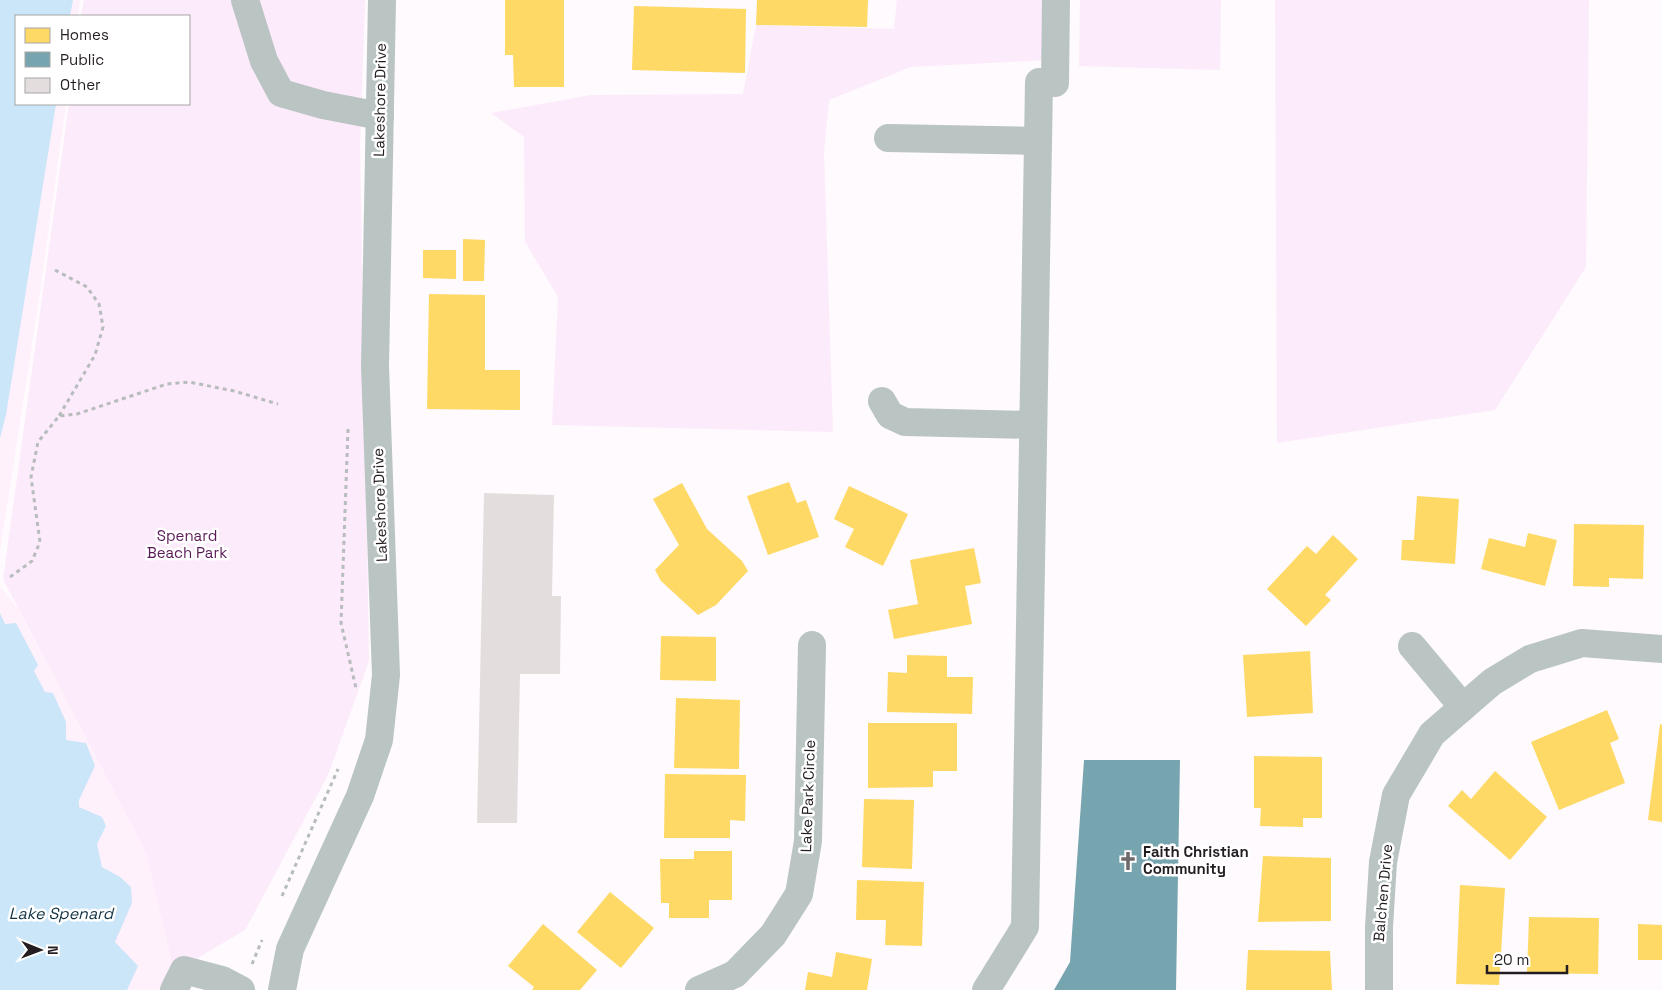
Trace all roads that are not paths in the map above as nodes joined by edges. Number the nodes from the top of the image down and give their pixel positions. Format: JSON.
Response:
{"nodes":[{"id":1,"x":245,"y":0,"type":"edge"},
{"id":2,"x":382,"y":0,"type":"edge"},
{"id":3,"x":1056,"y":0,"type":"edge"},
{"id":4,"x":380,"y":116,"type":"junction"},
{"id":5,"x":888,"y":138,"type":"dead end"},
{"id":6,"x":1038,"y":141,"type":"junction"},
{"id":7,"x":882,"y":400,"type":"dead end"},
{"id":8,"x":1033,"y":425,"type":"junction"},
{"id":9,"x":812,"y":645,"type":"dead end"},
{"id":10,"x":1412,"y":646,"type":"dead end"},
{"id":11,"x":1662,"y":650,"type":"edge"},
{"id":12,"x":1463,"y":707,"type":"junction"},
{"id":13,"x":174,"y":990,"type":"edge"},
{"id":14,"x":241,"y":990,"type":"edge"},
{"id":15,"x":282,"y":990,"type":"edge"},
{"id":16,"x":699,"y":990,"type":"edge"},
{"id":17,"x":986,"y":990,"type":"edge"},
{"id":18,"x":1379,"y":990,"type":"edge"}],
"edges":[{"from":1,"to":4,"type":"street"},
{"from":2,"to":4,"type":"street","name":"Lakeshore Drive"},
{"from":3,"to":6,"type":"street"},
{"from":4,"to":15,"type":"street","name":"Lakeshore Drive"},
{"from":5,"to":6,"type":"street"},
{"from":6,"to":8,"type":"street"},
{"from":7,"to":8,"type":"street"},
{"from":8,"to":17,"type":"street"},
{"from":9,"to":16,"type":"street","name":"Lake Park Circle"},
{"from":10,"to":12,"type":"street"},
{"from":11,"to":12,"type":"street","name":"Balchen Drive"},
{"from":12,"to":18,"type":"street","name":"Balchen Drive"},
{"from":13,"to":14,"type":"street"}]}
